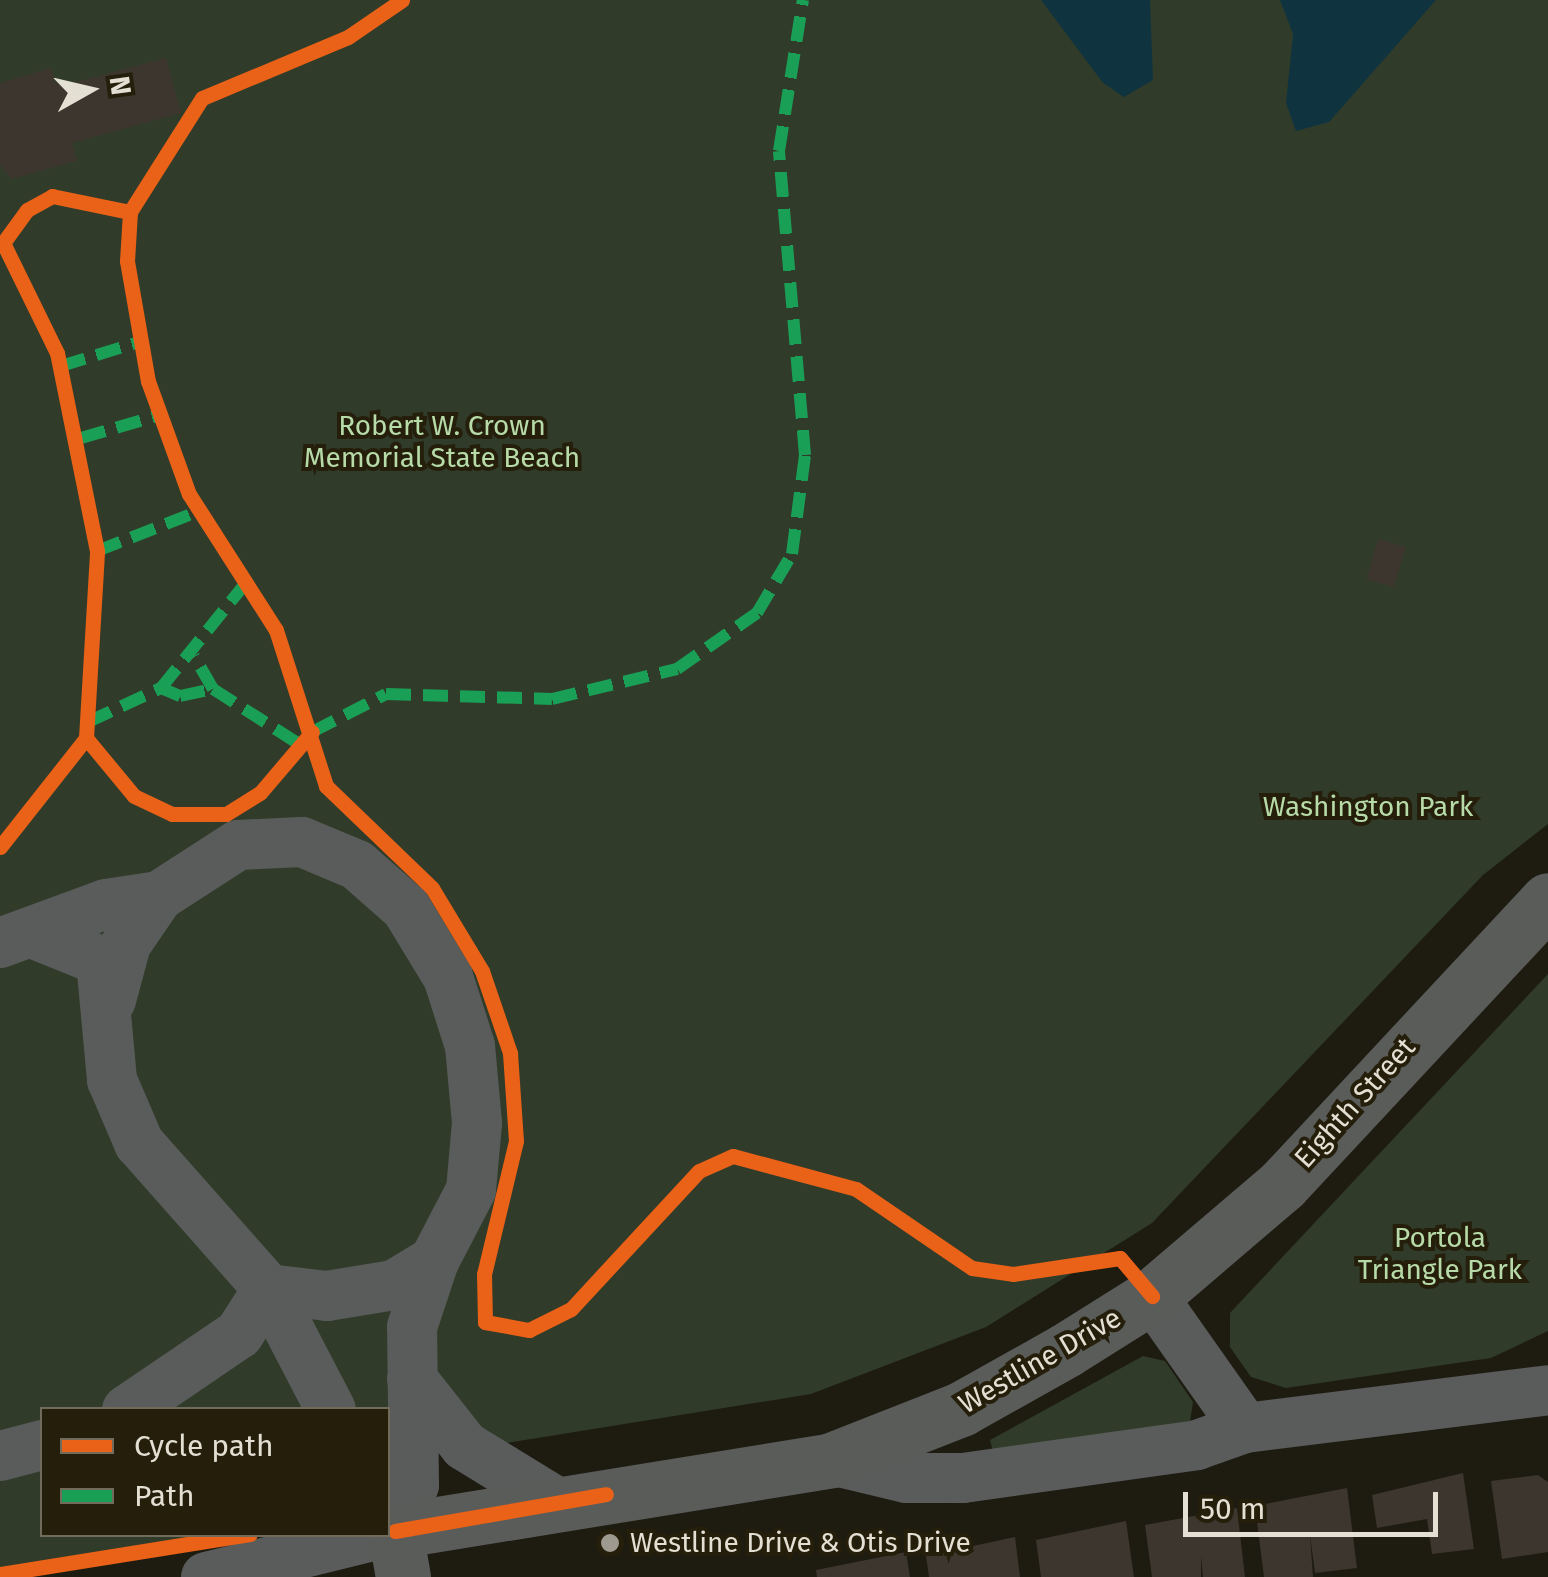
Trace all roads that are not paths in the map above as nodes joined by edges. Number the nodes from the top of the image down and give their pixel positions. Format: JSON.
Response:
{"nodes":[{"id":1,"x":159,"y":896,"type":"junction"},
{"id":2,"x":1548,"y":900,"type":"edge"},
{"id":3,"x":19,"y":939,"type":"edge"},
{"id":4,"x":111,"y":1000,"type":"junction"},
{"id":5,"x":434,"y":1261,"type":"junction"},
{"id":6,"x":268,"y":1290,"type":"junction"},
{"id":7,"x":1152,"y":1296,"type":"junction"},
{"id":8,"x":412,"y":1379,"type":"junction"},
{"id":9,"x":1548,"y":1390,"type":"edge"},
{"id":10,"x":130,"y":1407,"type":"edge"},
{"id":11,"x":329,"y":1407,"type":"edge"},
{"id":12,"x":1245,"y":1428,"type":"junction"},
{"id":13,"x":40,"y":1446,"type":"edge"},
{"id":14,"x":0,"y":1456,"type":"edge"},
{"id":15,"x":831,"y":1460,"type":"junction"},
{"id":16,"x":554,"y":1500,"type":"junction"},
{"id":17,"x":391,"y":1540,"type":"edge"},
{"id":18,"x":206,"y":1577,"type":"edge"}],
"edges":[{"from":1,"to":3,"type":"street"},
{"from":1,"to":4,"type":"street"},
{"from":1,"to":5,"type":"street"},
{"from":2,"to":7,"type":"main road","name":"Eighth Street"},
{"from":3,"to":4,"type":"street"},
{"from":4,"to":6,"type":"street"},
{"from":5,"to":6,"type":"street"},
{"from":5,"to":8,"type":"street"},
{"from":6,"to":10,"type":"street"},
{"from":6,"to":11,"type":"street"},
{"from":7,"to":12,"type":"street","name":"Westline Drive"},
{"from":7,"to":15,"type":"main road","name":"Westline Drive"},
{"from":8,"to":16,"type":"street"},
{"from":8,"to":17,"type":"street"},
{"from":9,"to":12,"type":"street","name":"Westline Drive"},
{"from":12,"to":15,"type":"street","name":"Westline Drive"},
{"from":13,"to":14,"type":"street"},
{"from":15,"to":16,"type":"main road","name":"Westline Drive"},
{"from":16,"to":17,"type":"main road","name":"Westline Drive"},
{"from":17,"to":18,"type":"street","name":"Westline Drive"}]}
